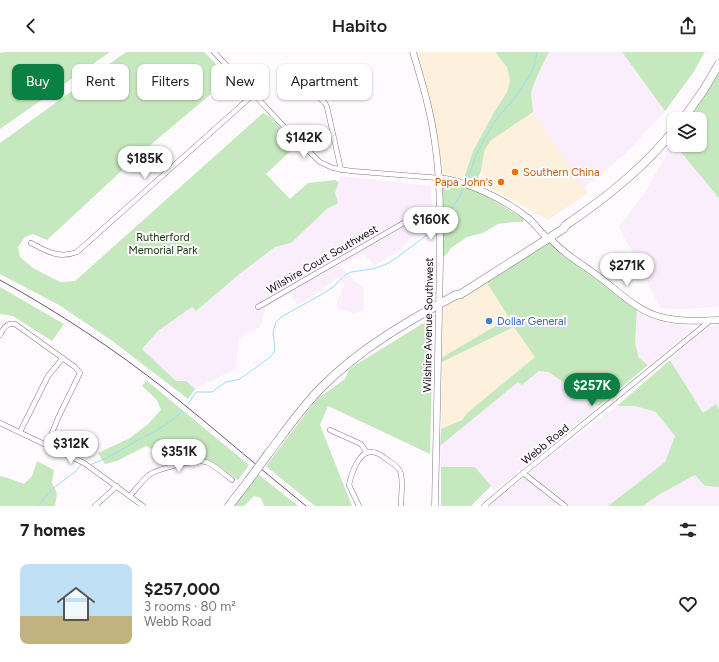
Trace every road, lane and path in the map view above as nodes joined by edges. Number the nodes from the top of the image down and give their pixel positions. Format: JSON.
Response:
{"nodes":[{"id":1,"x":214,"y":52,"type":"edge"},
{"id":2,"x":413,"y":52,"type":"edge"},
{"id":3,"x":225,"y":64,"type":"edge"},
{"id":4,"x":719,"y":64,"type":"edge"},
{"id":5,"x":247,"y":100,"type":"edge"},
{"id":6,"x":260,"y":100,"type":"edge"},
{"id":7,"x":322,"y":100,"type":"edge"},
{"id":8,"x":688,"y":112,"type":"edge"},
{"id":9,"x":667,"y":138,"type":"edge"},
{"id":10,"x":341,"y":170,"type":"junction"},
{"id":11,"x":439,"y":178,"type":"junction"},
{"id":12,"x":440,"y":212,"type":"junction"},
{"id":13,"x":547,"y":237,"type":"junction"},
{"id":14,"x":31,"y":243,"type":"dead end"},
{"id":15,"x":440,"y":304,"type":"junction"},
{"id":16,"x":258,"y":307,"type":"dead end"},
{"id":17,"x":710,"y":320,"type":"junction"},
{"id":18,"x":719,"y":320,"type":"edge"},
{"id":19,"x":0,"y":335,"type":"edge"},
{"id":20,"x":63,"y":358,"type":"junction"},
{"id":21,"x":0,"y":423,"type":"edge"},
{"id":22,"x":330,"y":430,"type":"dead end"},
{"id":23,"x":20,"y":432,"type":"junction"},
{"id":24,"x":47,"y":445,"type":"junction"},
{"id":25,"x":367,"y":453,"type":"junction"},
{"id":26,"x":523,"y":473,"type":"junction"},
{"id":27,"x":232,"y":480,"type":"dead end"},
{"id":28,"x":117,"y":486,"type":"junction"},
{"id":29,"x":130,"y":496,"type":"junction"},
{"id":30,"x":140,"y":505,"type":"edge"},
{"id":31,"x":95,"y":506,"type":"edge"},
{"id":32,"x":229,"y":506,"type":"edge"},
{"id":33,"x":359,"y":506,"type":"edge"},
{"id":34,"x":401,"y":506,"type":"edge"},
{"id":35,"x":435,"y":506,"type":"edge"},
{"id":36,"x":484,"y":506,"type":"edge"},
{"id":37,"x":565,"y":506,"type":"edge"}],
"edges":[{"from":1,"to":3,"type":"street"},
{"from":2,"to":11,"type":"street","name":"Wilshire Avenue Southwest"},
{"from":4,"to":8,"type":"highway"},
{"from":5,"to":14,"type":"street"},
{"from":6,"to":10,"type":"street"},
{"from":7,"to":10,"type":"street"},
{"from":9,"to":13,"type":"highway"},
{"from":10,"to":11,"type":"street"},
{"from":11,"to":12,"type":"street","name":"Wilshire Avenue Southwest"},
{"from":11,"to":13,"type":"street"},
{"from":12,"to":15,"type":"street","name":"Wilshire Avenue Southwest"},
{"from":12,"to":16,"type":"street","name":"Wilshire Court Southwest"},
{"from":13,"to":15,"type":"highway"},
{"from":13,"to":17,"type":"street"},
{"from":15,"to":32,"type":"highway","bridge":true},
{"from":15,"to":35,"type":"street","name":"Wilshire Avenue Southwest"},
{"from":17,"to":18,"type":"street"},
{"from":17,"to":26,"type":"street","name":"Webb Road"},
{"from":19,"to":20,"type":"street"},
{"from":20,"to":23,"type":"street"},
{"from":20,"to":24,"type":"street"},
{"from":21,"to":23,"type":"street"},
{"from":22,"to":25,"type":"street"},
{"from":23,"to":24,"type":"street"},
{"from":24,"to":28,"type":"street"},
{"from":25,"to":33,"type":"street"},
{"from":25,"to":34,"type":"street"},
{"from":26,"to":36,"type":"street","name":"Webb Road"},
{"from":26,"to":37,"type":"street"},
{"from":27,"to":29,"type":"street"},
{"from":28,"to":29,"type":"street"},
{"from":28,"to":31,"type":"street"},
{"from":29,"to":30,"type":"street"}]}
